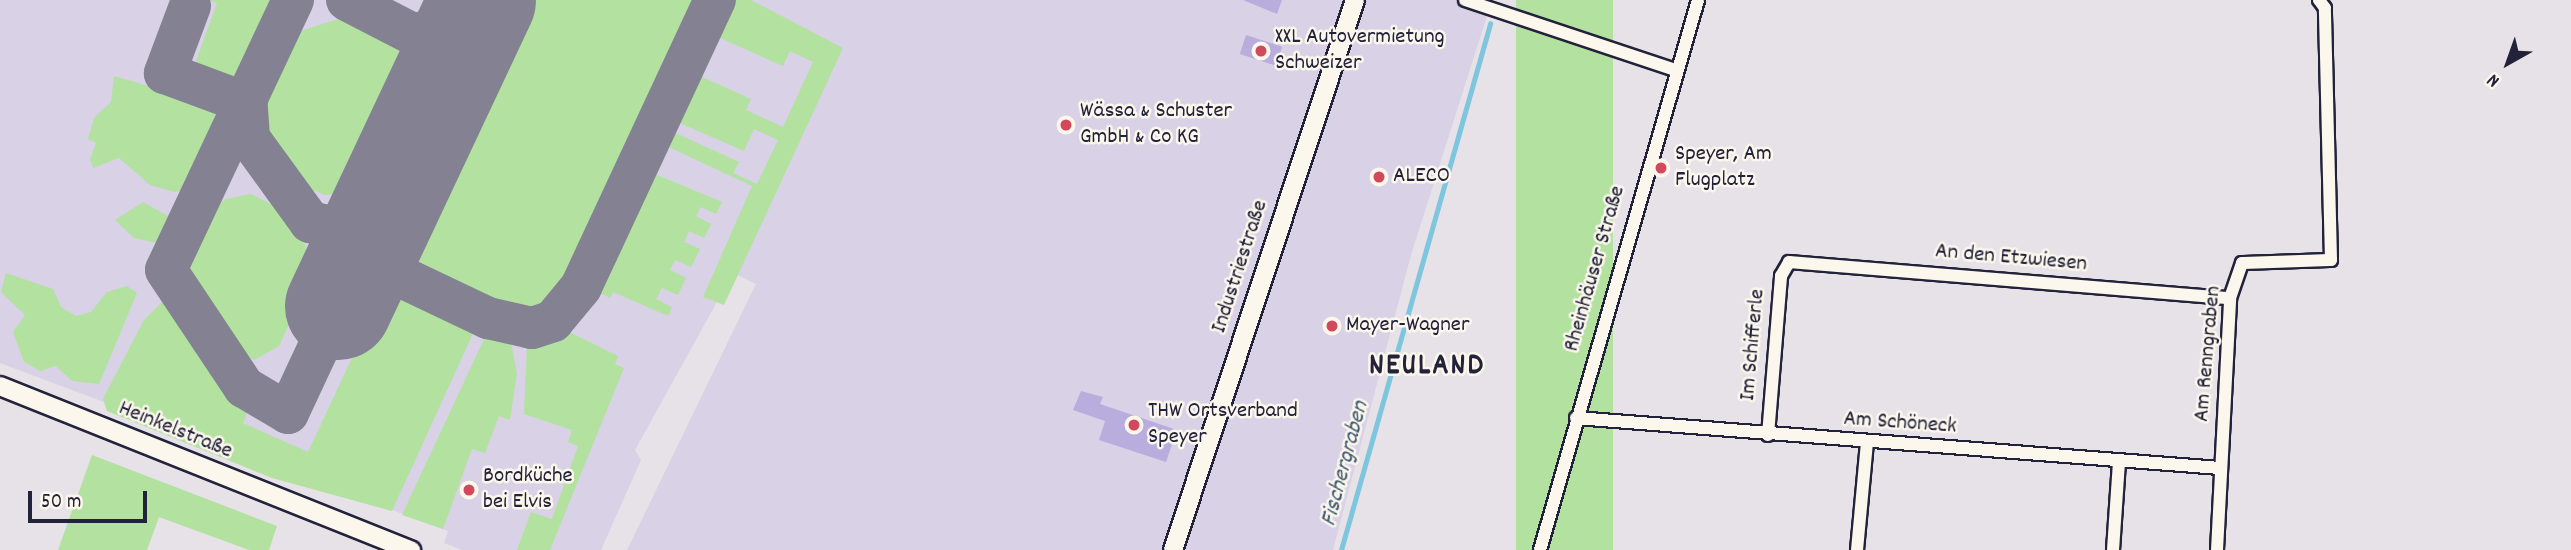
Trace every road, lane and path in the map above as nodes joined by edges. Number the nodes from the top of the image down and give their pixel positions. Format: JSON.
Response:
{"nodes":[{"id":1,"x":1354,"y":0,"type":"edge"},
{"id":2,"x":1465,"y":0,"type":"edge"},
{"id":3,"x":1698,"y":0,"type":"edge"},
{"id":4,"x":2319,"y":0,"type":"edge"},
{"id":5,"x":1676,"y":70,"type":"junction"},
{"id":6,"x":1789,"y":262,"type":"joint"},
{"id":7,"x":2230,"y":298,"type":"junction"},
{"id":8,"x":0,"y":386,"type":"edge"},
{"id":9,"x":1576,"y":418,"type":"junction"},
{"id":10,"x":1768,"y":435,"type":"junction"},
{"id":11,"x":1867,"y":442,"type":"junction"},
{"id":12,"x":2119,"y":462,"type":"junction"},
{"id":13,"x":2220,"y":468,"type":"junction"},
{"id":14,"x":411,"y":550,"type":"edge"},
{"id":15,"x":1173,"y":550,"type":"edge"},
{"id":16,"x":1539,"y":550,"type":"edge"},
{"id":17,"x":1857,"y":550,"type":"edge"},
{"id":18,"x":2113,"y":550,"type":"edge"},
{"id":19,"x":2217,"y":550,"type":"edge"}],
"edges":[{"from":1,"to":15,"type":"street","name":"Industriestraße"},
{"from":2,"to":5,"type":"street"},
{"from":3,"to":5,"type":"street","name":"Rheinhäuser Straße"},
{"from":4,"to":7,"type":"street","name":"Am Renngraben"},
{"from":5,"to":9,"type":"street","name":"Rheinhäuser Straße"},
{"from":6,"to":7,"type":"street","name":"An den Etzwiesen"},
{"from":6,"to":10,"type":"street","name":"Im Schifferle"},
{"from":7,"to":13,"type":"street","name":"Am Renngraben"},
{"from":8,"to":14,"type":"street","name":"Heinkelstraße"},
{"from":9,"to":10,"type":"street","name":"Am Schöneck"},
{"from":9,"to":16,"type":"street","name":"Rheinhäuser Straße"},
{"from":10,"to":11,"type":"street","name":"Am Schöneck"},
{"from":11,"to":12,"type":"street","name":"Am Schöneck"},
{"from":11,"to":17,"type":"street"},
{"from":12,"to":13,"type":"street","name":"Am Schöneck"},
{"from":12,"to":18,"type":"street"},
{"from":13,"to":19,"type":"street","name":"Am Renngraben"}]}
